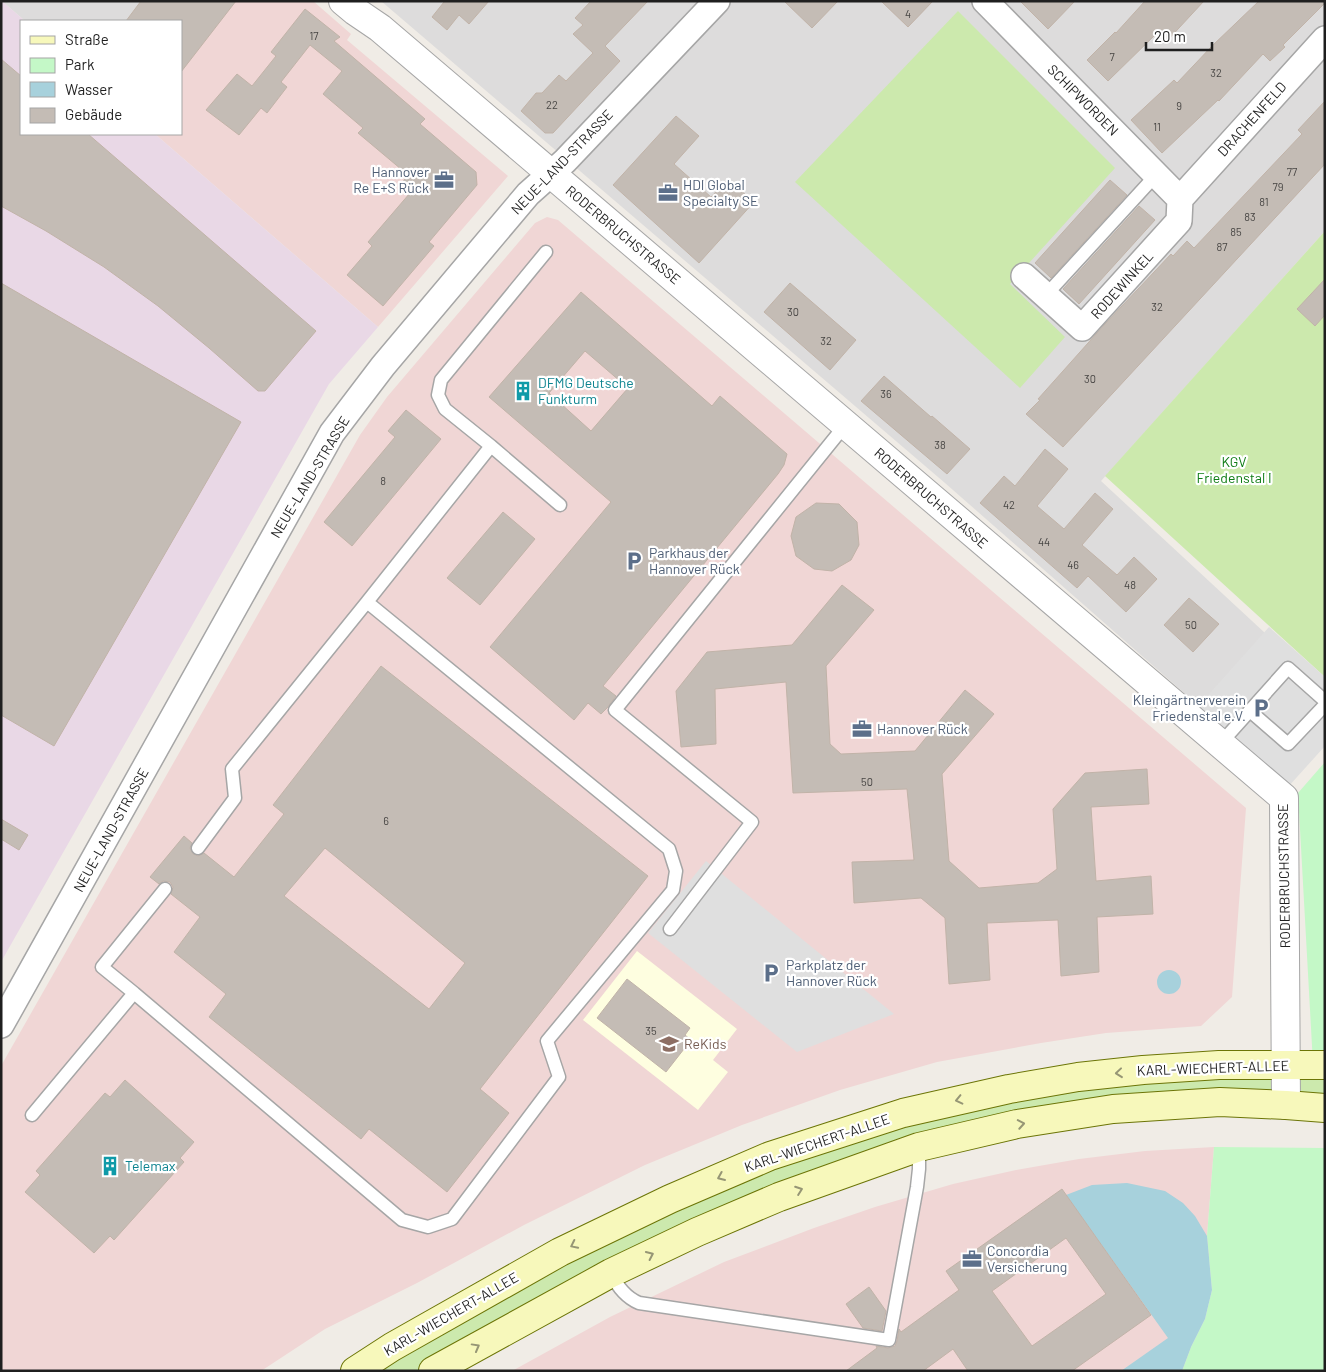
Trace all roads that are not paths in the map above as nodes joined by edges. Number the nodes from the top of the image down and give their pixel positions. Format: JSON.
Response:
{"nodes":[{"id":1,"x":343,"y":1,"type":"edge"},
{"id":2,"x":717,"y":1,"type":"edge"},
{"id":3,"x":988,"y":2,"type":"edge"},
{"id":4,"x":1325,"y":39,"type":"edge"},
{"id":5,"x":550,"y":174,"type":"junction"},
{"id":6,"x":1156,"y":175,"type":"junction"},
{"id":7,"x":1180,"y":199,"type":"junction"},
{"id":8,"x":546,"y":252,"type":"dead end"},
{"id":9,"x":1024,"y":276,"type":"dead end"},
{"id":10,"x":1046,"y":296,"type":"junction"},
{"id":11,"x":846,"y":424,"type":"junction"},
{"id":12,"x":491,"y":446,"type":"junction"},
{"id":13,"x":560,"y":505,"type":"dead end"},
{"id":14,"x":367,"y":602,"type":"junction"},
{"id":15,"x":1325,"y":700,"type":"edge"},
{"id":16,"x":1325,"y":705,"type":"edge"},
{"id":17,"x":1250,"y":710,"type":"junction"},
{"id":18,"x":1220,"y":744,"type":"junction"},
{"id":19,"x":198,"y":848,"type":"dead end"},
{"id":20,"x":165,"y":889,"type":"dead end"},
{"id":21,"x":670,"y":929,"type":"dead end"},
{"id":22,"x":134,"y":993,"type":"junction"},
{"id":23,"x":1,"y":1025,"type":"edge"},
{"id":24,"x":1285,"y":1065,"type":"junction"},
{"id":25,"x":1325,"y":1065,"type":"edge"},
{"id":26,"x":1286,"y":1105,"type":"junction"},
{"id":27,"x":1325,"y":1108,"type":"edge"},
{"id":28,"x":32,"y":1115,"type":"dead end"},
{"id":29,"x":919,"y":1147,"type":"junction"},
{"id":30,"x":610,"y":1273,"type":"junction"},
{"id":31,"x":355,"y":1371,"type":"edge"},
{"id":32,"x":433,"y":1371,"type":"edge"}],
"edges":[{"from":1,"to":5,"type":"street","name":"RODERBRUCHSTRASSE"},
{"from":2,"to":5,"type":"street","name":"NEUE-LAND-STRASSE"},
{"from":3,"to":6,"type":"street","name":"SCHIPWORDEN"},
{"from":4,"to":7,"type":"street","name":"DRACHENFELD"},
{"from":5,"to":11,"type":"street","name":"RODERBRUCHSTRASSE"},
{"from":5,"to":23,"type":"street","name":"NEUE-LAND-STRASSE"},
{"from":6,"to":7,"type":"street","name":"SCHIPWORDEN"},
{"from":6,"to":10,"type":"lane"},
{"from":7,"to":10,"type":"street","name":"RODEWINKEL"},
{"from":8,"to":12,"type":"lane"},
{"from":9,"to":10,"type":"street","name":"RODEWINKEL"},
{"from":11,"to":18,"type":"street","name":"RODERBRUCHSTRASSE"},
{"from":11,"to":21,"type":"lane"},
{"from":12,"to":13,"type":"lane"},
{"from":12,"to":14,"type":"lane"},
{"from":14,"to":19,"type":"lane"},
{"from":14,"to":22,"type":"lane"},
{"from":15,"to":17,"type":"lane"},
{"from":16,"to":17,"type":"lane"},
{"from":17,"to":18,"type":"lane"},
{"from":18,"to":24,"type":"street","name":"RODERBRUCHSTRASSE"},
{"from":20,"to":22,"type":"lane"},
{"from":22,"to":28,"type":"lane"},
{"from":24,"to":25,"type":"main road","name":"KARL-WIECHERT-ALLEE"},
{"from":24,"to":26,"type":"street","name":"RODERBRUCHSTRASSE"},
{"from":24,"to":31,"type":"main road","name":"KARL-WIECHERT-ALLEE","one_way":true},
{"from":26,"to":27,"type":"main road"},
{"from":29,"to":26,"type":"main road","one_way":true},
{"from":30,"to":29,"type":"main road","one_way":true},
{"from":29,"to":30,"type":"lane"},
{"from":32,"to":30,"type":"main road","one_way":true}]}
